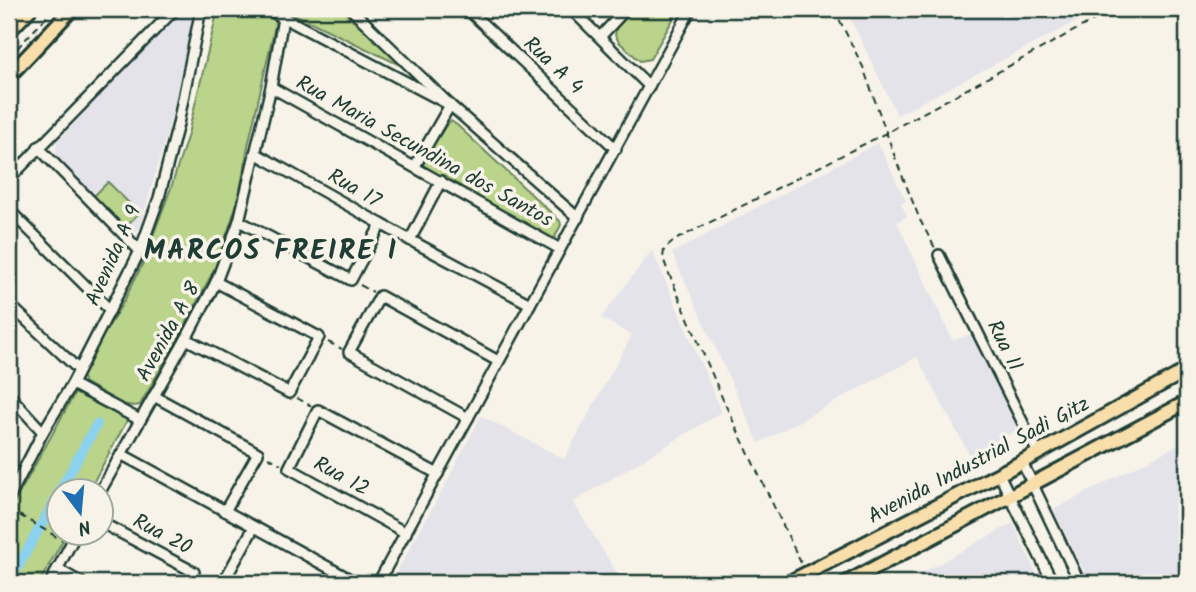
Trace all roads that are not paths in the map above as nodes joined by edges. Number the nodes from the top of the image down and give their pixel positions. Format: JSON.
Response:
{"nodes":[{"id":1,"x":30,"y":9,"type":"edge"},
{"id":2,"x":72,"y":9,"type":"edge"},
{"id":3,"x":175,"y":9,"type":"edge"},
{"id":4,"x":201,"y":9,"type":"edge"},
{"id":5,"x":267,"y":9,"type":"edge"},
{"id":6,"x":351,"y":9,"type":"edge"},
{"id":7,"x":467,"y":9,"type":"edge"},
{"id":8,"x":571,"y":9,"type":"edge"},
{"id":9,"x":626,"y":9,"type":"edge"},
{"id":10,"x":691,"y":9,"type":"edge"},
{"id":11,"x":284,"y":18,"type":"junction"},
{"id":12,"x":9,"y":32,"type":"edge"},
{"id":13,"x":600,"y":37,"type":"junction"},
{"id":14,"x":9,"y":76,"type":"edge"},
{"id":15,"x":649,"y":86,"type":"junction"},
{"id":16,"x":271,"y":87,"type":"junction"},
{"id":17,"x":450,"y":105,"type":"junction"},
{"id":18,"x":38,"y":147,"type":"junction"},
{"id":19,"x":616,"y":149,"type":"junction"},
{"id":20,"x":255,"y":153,"type":"junction"},
{"id":21,"x":415,"y":166,"type":"junction"},
{"id":22,"x":9,"y":179,"type":"edge"},
{"id":23,"x":441,"y":181,"type":"junction"},
{"id":24,"x":9,"y":210,"type":"edge"},
{"id":25,"x":578,"y":219,"type":"junction"},
{"id":26,"x":239,"y":221,"type":"junction"},
{"id":27,"x":381,"y":224,"type":"junction"},
{"id":28,"x":411,"y":240,"type":"junction"},
{"id":29,"x":560,"y":249,"type":"junction"},
{"id":30,"x":139,"y":251,"type":"junction"},
{"id":31,"x":939,"y":255,"type":"road end"},
{"id":32,"x":216,"y":282,"type":"junction"},
{"id":33,"x":9,"y":304,"type":"edge"},
{"id":34,"x":530,"y":304,"type":"junction"},
{"id":35,"x":110,"y":310,"type":"junction"},
{"id":36,"x":186,"y":339,"type":"junction"},
{"id":37,"x":498,"y":361,"type":"junction"},
{"id":38,"x":79,"y":370,"type":"junction"},
{"id":39,"x":1187,"y":370,"type":"edge"},
{"id":40,"x":72,"y":384,"type":"junction"},
{"id":41,"x":9,"y":395,"type":"edge"},
{"id":42,"x":154,"y":396,"type":"junction"},
{"id":43,"x":1187,"y":402,"type":"edge"},
{"id":44,"x":468,"y":418,"type":"junction"},
{"id":45,"x":140,"y":420,"type":"junction"},
{"id":46,"x":43,"y":432,"type":"junction"},
{"id":47,"x":1038,"y":453,"type":"junction"},
{"id":48,"x":121,"y":454,"type":"junction"},
{"id":49,"x":1022,"y":462,"type":"junction"},
{"id":50,"x":438,"y":474,"type":"junction"},
{"id":51,"x":999,"y":474,"type":"junction"},
{"id":52,"x":109,"y":476,"type":"edge"},
{"id":53,"x":1033,"y":484,"type":"junction"},
{"id":54,"x":9,"y":495,"type":"edge"},
{"id":55,"x":1010,"y":495,"type":"junction"},
{"id":56,"x":225,"y":511,"type":"junction"},
{"id":57,"x":254,"y":527,"type":"junction"},
{"id":58,"x":116,"y":530,"type":"edge"},
{"id":59,"x":406,"y":533,"type":"junction"},
{"id":60,"x":70,"y":546,"type":"edge"},
{"id":61,"x":57,"y":569,"type":"junction"},
{"id":62,"x":866,"y":579,"type":"edge"},
{"id":63,"x":50,"y":583,"type":"edge"},
{"id":64,"x":82,"y":583,"type":"edge"},
{"id":65,"x":187,"y":583,"type":"edge"},
{"id":66,"x":221,"y":583,"type":"edge"},
{"id":67,"x":357,"y":583,"type":"edge"},
{"id":68,"x":378,"y":583,"type":"edge"},
{"id":69,"x":788,"y":583,"type":"edge"},
{"id":70,"x":846,"y":583,"type":"edge"},
{"id":71,"x":1053,"y":583,"type":"edge"},
{"id":72,"x":1080,"y":583,"type":"edge"}],
"edges":[{"from":1,"to":12,"type":"main road"},
{"from":2,"to":14,"type":"main road"},
{"from":3,"to":18,"type":"street"},
{"from":4,"to":30,"type":"street","name":"Avenida A 9"},
{"from":5,"to":11,"type":"street"},
{"from":6,"to":17,"type":"street"},
{"from":7,"to":19,"type":"street","name":"Rua A 4"},
{"from":8,"to":13,"type":"street"},
{"from":9,"to":13,"type":"street"},
{"from":10,"to":15,"type":"street"},
{"from":11,"to":16,"type":"street","name":"Avenida A 8"},
{"from":11,"to":17,"type":"street"},
{"from":13,"to":15,"type":"street"},
{"from":15,"to":19,"type":"street"},
{"from":16,"to":20,"type":"street","name":"Avenida A 8"},
{"from":16,"to":21,"type":"street","name":"Rua Maria Secundina dos Santos"},
{"from":17,"to":21,"type":"street"},
{"from":17,"to":25,"type":"street"},
{"from":18,"to":22,"type":"street"},
{"from":18,"to":30,"type":"street"},
{"from":19,"to":25,"type":"street"},
{"from":20,"to":26,"type":"street","name":"Avenida A 8"},
{"from":20,"to":27,"type":"street","name":"Rua 17"},
{"from":21,"to":23,"type":"street","name":"Rua Maria Secundina dos Santos"},
{"from":23,"to":28,"type":"street"},
{"from":23,"to":29,"type":"street","name":"Rua Maria Secundina dos Santos"},
{"from":24,"to":35,"type":"street"},
{"from":25,"to":29,"type":"street"},
{"from":26,"to":27,"type":"street","name":"Rua 17"},
{"from":26,"to":32,"type":"street","name":"Avenida A 8"},
{"from":27,"to":28,"type":"street"},
{"from":28,"to":34,"type":"street"},
{"from":29,"to":34,"type":"street"},
{"from":30,"to":35,"type":"street","name":"Avenida A 9"},
{"from":31,"to":47,"type":"street","name":"Rua 11"},
{"from":32,"to":36,"type":"street","name":"Avenida A 8"},
{"from":32,"to":36,"type":"street"},
{"from":33,"to":38,"type":"street"},
{"from":34,"to":37,"type":"street"},
{"from":35,"to":38,"type":"street","name":"Avenida A 9"},
{"from":36,"to":42,"type":"street","name":"Avenida A 8"},
{"from":37,"to":44,"type":"street"},
{"from":37,"to":44,"type":"street"},
{"from":38,"to":40,"type":"street","name":"Avenida A 9"},
{"from":39,"to":47,"type":"main road","name":"Avenida Industrial Sadi Gitz"},
{"from":40,"to":45,"type":"street"},
{"from":40,"to":46,"type":"street","name":"Avenida A 9"},
{"from":41,"to":46,"type":"street"},
{"from":42,"to":45,"type":"street","name":"Avenida A 8"},
{"from":42,"to":56,"type":"street"},
{"from":43,"to":53,"type":"main road"},
{"from":44,"to":50,"type":"street"},
{"from":45,"to":48,"type":"street","name":"Avenida A 8"},
{"from":46,"to":54,"type":"street","name":"Avenida A 9"},
{"from":47,"to":49,"type":"main road","name":"Avenida Industrial Sadi Gitz"},
{"from":48,"to":52,"type":"street","name":"Avenida A 8"},
{"from":48,"to":56,"type":"street"},
{"from":49,"to":51,"type":"main road","name":"Avenida Industrial Sadi Gitz"},
{"from":49,"to":53,"type":"street"},
{"from":50,"to":59,"type":"street"},
{"from":50,"to":59,"type":"street","name":"Rua 12"},
{"from":51,"to":55,"type":"street"},
{"from":51,"to":69,"type":"main road","name":"Avenida Industrial Sadi Gitz"},
{"from":53,"to":55,"type":"main road"},
{"from":53,"to":72,"type":"street"},
{"from":55,"to":62,"type":"main road"},
{"from":55,"to":71,"type":"street"},
{"from":56,"to":57,"type":"street"},
{"from":57,"to":66,"type":"street"},
{"from":57,"to":67,"type":"street"},
{"from":58,"to":65,"type":"street","name":"Rua 20"},
{"from":59,"to":68,"type":"street"},
{"from":60,"to":61,"type":"street"},
{"from":61,"to":63,"type":"street"},
{"from":61,"to":64,"type":"street"},
{"from":62,"to":70,"type":"main road"}]}
